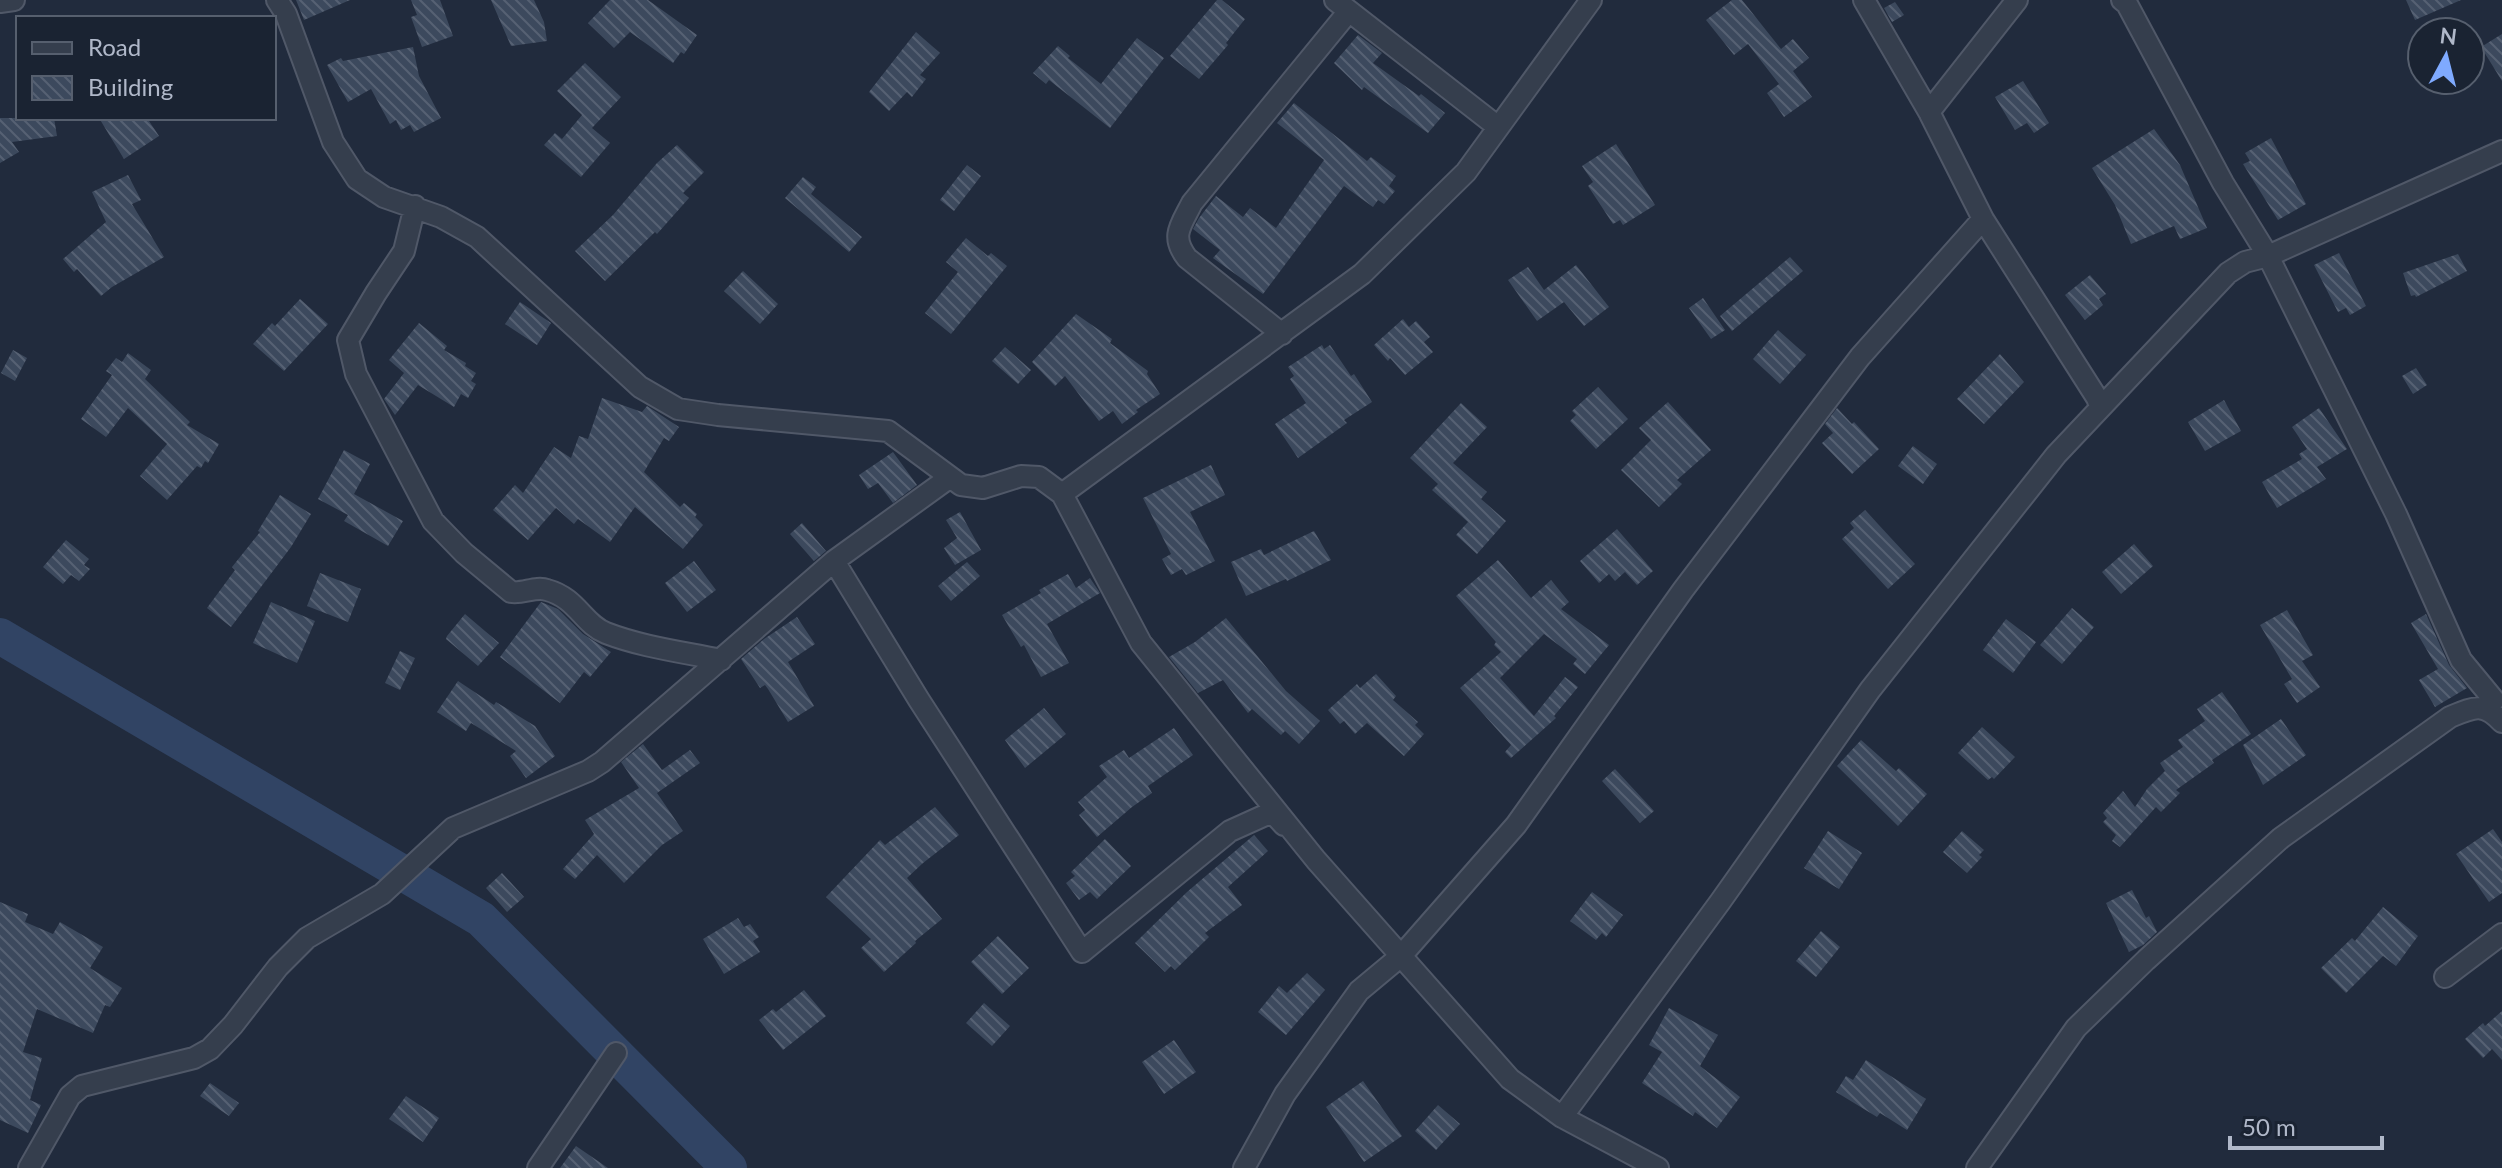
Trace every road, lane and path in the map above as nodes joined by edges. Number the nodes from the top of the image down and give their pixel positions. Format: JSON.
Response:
{"nodes":[{"id":1,"x":14,"y":0,"type":"edge"},
{"id":2,"x":277,"y":0,"type":"edge"},
{"id":3,"x":1591,"y":0,"type":"edge"},
{"id":4,"x":1864,"y":0,"type":"edge"},
{"id":5,"x":2017,"y":0,"type":"edge"},
{"id":6,"x":2122,"y":0,"type":"edge"},
{"id":7,"x":0,"y":2,"type":"edge"},
{"id":8,"x":1342,"y":6,"type":"edge"},
{"id":9,"x":1929,"y":112,"type":"junction"},
{"id":10,"x":1498,"y":127,"type":"junction"},
{"id":11,"x":2502,"y":151,"type":"edge"},
{"id":12,"x":415,"y":206,"type":"junction"},
{"id":13,"x":1983,"y":219,"type":"junction"},
{"id":14,"x":2268,"y":256,"type":"junction"},
{"id":15,"x":1282,"y":334,"type":"junction"},
{"id":16,"x":2100,"y":406,"type":"junction"},
{"id":17,"x":949,"y":478,"type":"junction"},
{"id":18,"x":1062,"y":494,"type":"junction"},
{"id":19,"x":834,"y":561,"type":"junction"},
{"id":20,"x":721,"y":660,"type":"junction"},
{"id":21,"x":2497,"y":707,"type":"edge"},
{"id":22,"x":1316,"y":860,"type":"junction"},
{"id":23,"x":2502,"y":934,"type":"edge"},
{"id":24,"x":1401,"y":956,"type":"junction"},
{"id":25,"x":2445,"y":977,"type":"dead end"},
{"id":26,"x":616,"y":1053,"type":"dead end"},
{"id":27,"x":1562,"y":1117,"type":"junction"},
{"id":28,"x":29,"y":1168,"type":"edge"},
{"id":29,"x":538,"y":1168,"type":"edge"},
{"id":30,"x":1244,"y":1168,"type":"edge"},
{"id":31,"x":1658,"y":1168,"type":"edge"},
{"id":32,"x":1977,"y":1168,"type":"edge"}],
"edges":[{"from":1,"to":7,"type":"street"},
{"from":2,"to":12,"type":"street"},
{"from":3,"to":10,"type":"street"},
{"from":4,"to":9,"type":"street"},
{"from":5,"to":9,"type":"street"},
{"from":6,"to":14,"type":"street"},
{"from":8,"to":10,"type":"street"},
{"from":8,"to":15,"type":"street"},
{"from":9,"to":13,"type":"street"},
{"from":10,"to":15,"type":"street"},
{"from":11,"to":14,"type":"street"},
{"from":12,"to":17,"type":"street"},
{"from":12,"to":20,"type":"street"},
{"from":13,"to":16,"type":"street"},
{"from":13,"to":24,"type":"street"},
{"from":14,"to":16,"type":"street"},
{"from":14,"to":21,"type":"street"},
{"from":15,"to":18,"type":"street"},
{"from":16,"to":27,"type":"street"},
{"from":17,"to":18,"type":"street"},
{"from":17,"to":19,"type":"street"},
{"from":18,"to":22,"type":"street"},
{"from":19,"to":20,"type":"street"},
{"from":19,"to":22,"type":"street"},
{"from":20,"to":28,"type":"street"},
{"from":21,"to":32,"type":"street"},
{"from":22,"to":24,"type":"street"},
{"from":23,"to":25,"type":"street"},
{"from":24,"to":27,"type":"street"},
{"from":24,"to":30,"type":"street"},
{"from":26,"to":29,"type":"street"},
{"from":27,"to":31,"type":"street"}]}
